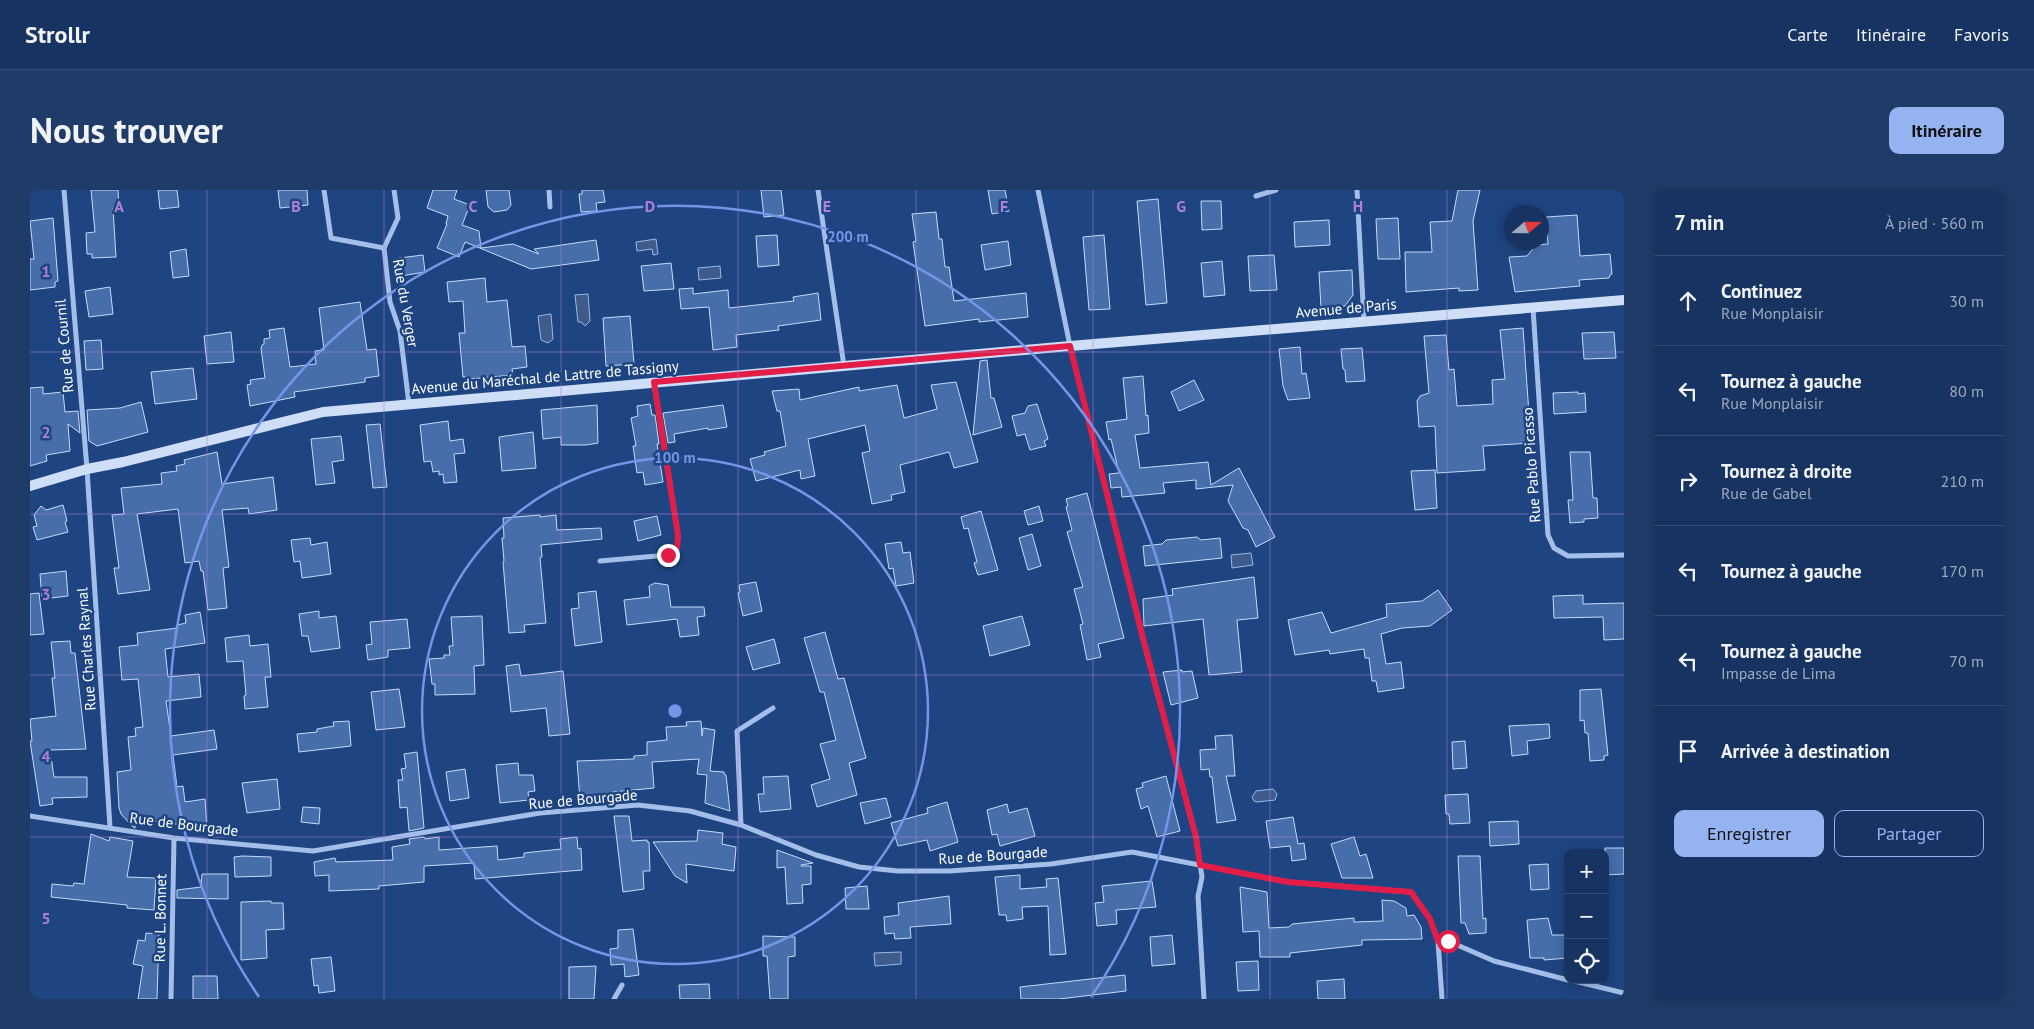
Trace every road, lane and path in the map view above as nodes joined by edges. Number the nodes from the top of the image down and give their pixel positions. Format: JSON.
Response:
{"nodes":[{"id":1,"x":64,"y":190,"type":"edge"},
{"id":2,"x":324,"y":190,"type":"edge"},
{"id":3,"x":394,"y":190,"type":"edge"},
{"id":4,"x":549,"y":190,"type":"edge"},
{"id":5,"x":818,"y":190,"type":"edge"},
{"id":6,"x":1038,"y":190,"type":"edge"},
{"id":7,"x":1276,"y":190,"type":"edge"},
{"id":8,"x":1357,"y":190,"type":"edge"},
{"id":9,"x":1256,"y":196,"type":"dead end"},
{"id":10,"x":550,"y":207,"type":"dead end"},
{"id":11,"x":384,"y":248,"type":"junction"},
{"id":12,"x":1624,"y":300,"type":"edge"},
{"id":13,"x":1533,"y":308,"type":"junction"},
{"id":14,"x":1364,"y":322,"type":"junction"},
{"id":15,"x":1070,"y":346,"type":"junction"},
{"id":16,"x":844,"y":366,"type":"junction"},
{"id":17,"x":654,"y":382,"type":"junction"},
{"id":18,"x":409,"y":404,"type":"junction"},
{"id":19,"x":87,"y":469,"type":"junction"},
{"id":20,"x":30,"y":486,"type":"edge"},
{"id":21,"x":1624,"y":555,"type":"edge"},
{"id":22,"x":600,"y":561,"type":"dead end"},
{"id":23,"x":773,"y":708,"type":"dead end"},
{"id":24,"x":30,"y":816,"type":"edge"},
{"id":25,"x":741,"y":825,"type":"junction"},
{"id":26,"x":110,"y":827,"type":"junction"},
{"id":27,"x":174,"y":838,"type":"junction"},
{"id":28,"x":1200,"y":865,"type":"junction"},
{"id":29,"x":1438,"y":941,"type":"junction"},
{"id":30,"x":1564,"y":979,"type":"edge"},
{"id":31,"x":1586,"y":984,"type":"edge"},
{"id":32,"x":622,"y":985,"type":"dead end"},
{"id":33,"x":1624,"y":993,"type":"edge"},
{"id":34,"x":171,"y":999,"type":"edge"},
{"id":35,"x":614,"y":999,"type":"edge"},
{"id":36,"x":1204,"y":999,"type":"edge"},
{"id":37,"x":1442,"y":999,"type":"edge"}],
"edges":[{"from":1,"to":19,"type":"street","name":"Rue de Cournil"},
{"from":2,"to":11,"type":"street","name":"Rue du Verger"},
{"from":3,"to":11,"type":"street"},
{"from":4,"to":10,"type":"street"},
{"from":5,"to":16,"type":"street"},
{"from":6,"to":15,"type":"street"},
{"from":7,"to":9,"type":"street"},
{"from":8,"to":14,"type":"street"},
{"from":11,"to":18,"type":"street","name":"Rue du Verger"},
{"from":12,"to":13,"type":"main road","name":"Avenue de Paris"},
{"from":13,"to":14,"type":"main road","name":"Avenue de Paris"},
{"from":13,"to":21,"type":"street","name":"Rue Pablo Picasso"},
{"from":14,"to":15,"type":"main road","name":"Avenue de Paris"},
{"from":15,"to":16,"type":"main road","name":"Avenue du Maréchal de Lattre de Tassigny"},
{"from":15,"to":28,"type":"street"},
{"from":16,"to":17,"type":"main road","name":"Avenue du Maréchal de Lattre de Tassigny"},
{"from":17,"to":18,"type":"main road","name":"Avenue du Maréchal de Lattre de Tassigny"},
{"from":17,"to":22,"type":"street"},
{"from":18,"to":19,"type":"main road","name":"Avenue du Maréchal de Lattre de Tassigny"},
{"from":19,"to":20,"type":"main road","name":"Avenue du Maréchal de Lattre de Tassigny"},
{"from":19,"to":26,"type":"street","name":"Rue Charles Raynal"},
{"from":23,"to":25,"type":"street"},
{"from":24,"to":26,"type":"street","name":"Rue de Bourgade"},
{"from":25,"to":27,"type":"street","name":"Rue de Bourgade"},
{"from":25,"to":28,"type":"street","name":"Rue de Bourgade"},
{"from":26,"to":27,"type":"street","name":"Rue de Bourgade"},
{"from":27,"to":34,"type":"street","name":"Rue L. Bonnet"},
{"from":28,"to":29,"type":"street","name":"Rue de Bourgade"},
{"from":28,"to":36,"type":"street"},
{"from":29,"to":30,"type":"street"},
{"from":29,"to":37,"type":"street"},
{"from":31,"to":33,"type":"street"},
{"from":32,"to":35,"type":"street"}]}
